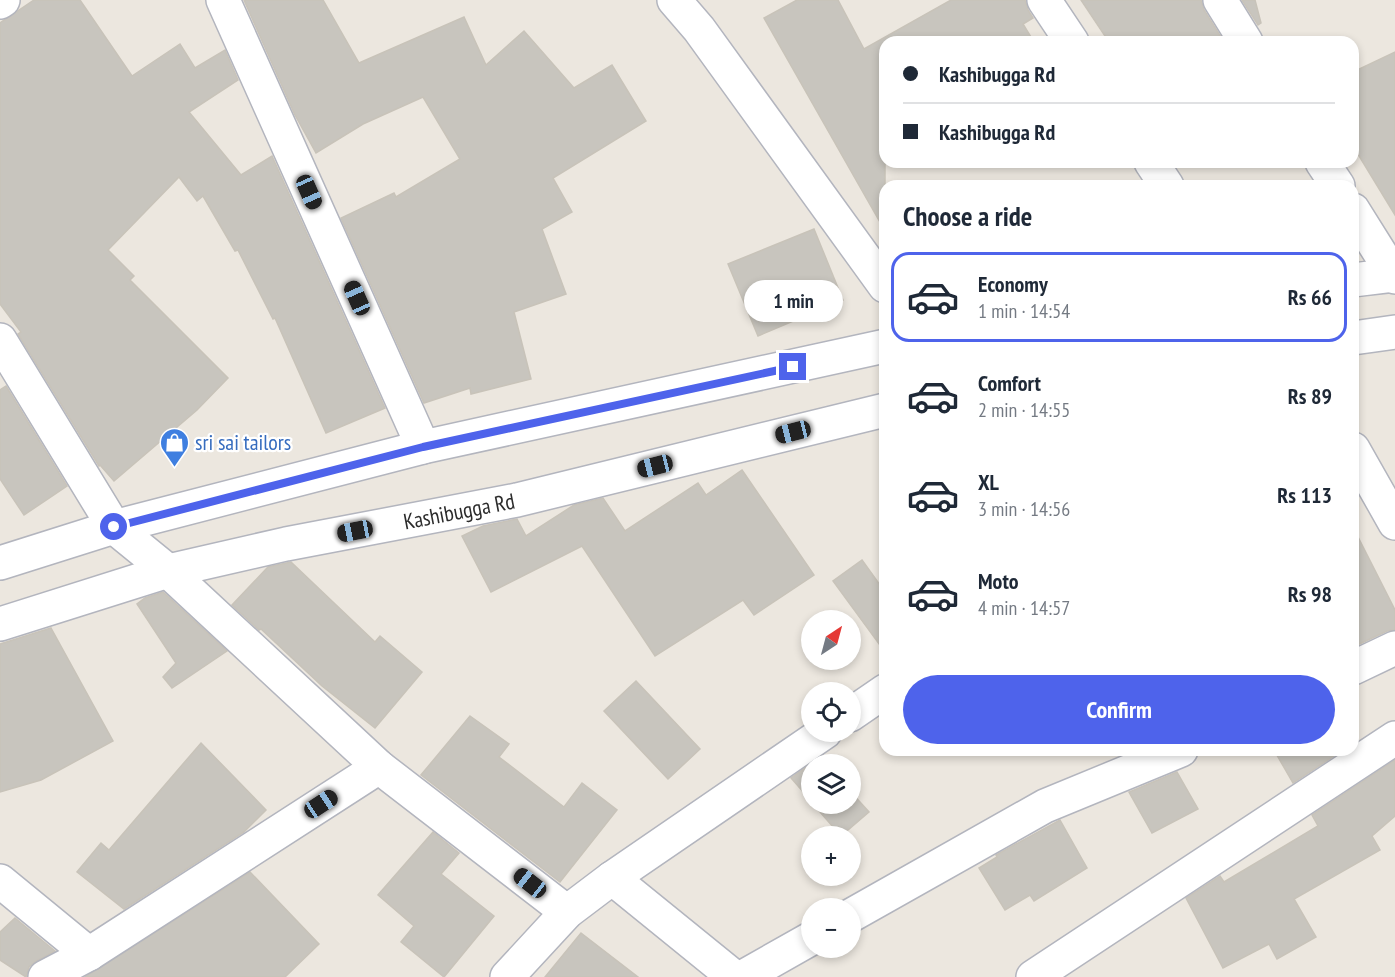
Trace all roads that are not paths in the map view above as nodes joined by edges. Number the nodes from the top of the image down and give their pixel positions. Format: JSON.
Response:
{"nodes":[{"id":1,"x":223,"y":0,"type":"edge"},
{"id":2,"x":674,"y":0,"type":"edge"},
{"id":3,"x":1044,"y":0,"type":"edge"},
{"id":4,"x":1220,"y":0,"type":"edge"},
{"id":5,"x":1068,"y":36,"type":"edge"},
{"id":6,"x":1242,"y":36,"type":"edge"},
{"id":7,"x":1359,"y":219,"type":"edge"},
{"id":8,"x":1395,"y":276,"type":"edge"},
{"id":9,"x":879,"y":278,"type":"edge"},
{"id":10,"x":1359,"y":279,"type":"edge"},
{"id":11,"x":1395,"y":332,"type":"edge"},
{"id":12,"x":1359,"y":337,"type":"edge"},
{"id":13,"x":0,"y":340,"type":"edge"},
{"id":14,"x":879,"y":347,"type":"edge"},
{"id":15,"x":879,"y":411,"type":"edge"},
{"id":16,"x":423,"y":447,"type":"junction"},
{"id":17,"x":1359,"y":463,"type":"edge"},
{"id":18,"x":1395,"y":523,"type":"edge"},
{"id":19,"x":114,"y":527,"type":"junction"},
{"id":20,"x":0,"y":563,"type":"edge"},
{"id":21,"x":168,"y":571,"type":"junction"},
{"id":22,"x":0,"y":624,"type":"edge"},
{"id":23,"x":1395,"y":648,"type":"edge"},
{"id":24,"x":1359,"y":665,"type":"edge"},
{"id":25,"x":879,"y":695,"type":"edge"},
{"id":26,"x":861,"y":707,"type":"edge"},
{"id":27,"x":1395,"y":738,"type":"edge"},
{"id":28,"x":810,"y":742,"type":"edge"},
{"id":29,"x":1166,"y":756,"type":"edge"},
{"id":30,"x":379,"y":767,"type":"junction"},
{"id":31,"x":612,"y":878,"type":"junction"},
{"id":32,"x":0,"y":881,"type":"edge"},
{"id":33,"x":861,"y":910,"type":"edge"},
{"id":34,"x":567,"y":912,"type":"junction"},
{"id":35,"x":801,"y":944,"type":"edge"},
{"id":36,"x":88,"y":954,"type":"junction"},
{"id":37,"x":45,"y":977,"type":"edge"},
{"id":38,"x":507,"y":977,"type":"edge"},
{"id":39,"x":734,"y":977,"type":"edge"},
{"id":40,"x":743,"y":977,"type":"edge"},
{"id":41,"x":1033,"y":977,"type":"edge"}],
"edges":[{"from":1,"to":16,"type":"street"},
{"from":2,"to":9,"type":"street"},
{"from":3,"to":5,"type":"street"},
{"from":4,"to":6,"type":"street"},
{"from":7,"to":8,"type":"street"},
{"from":8,"to":10,"type":"street"},
{"from":11,"to":12,"type":"street"},
{"from":13,"to":19,"type":"street"},
{"from":14,"to":16,"type":"street"},
{"from":15,"to":21,"type":"street","name":"Kashibugga Rd"},
{"from":16,"to":19,"type":"street"},
{"from":17,"to":18,"type":"street"},
{"from":19,"to":20,"type":"street"},
{"from":19,"to":21,"type":"street"},
{"from":21,"to":22,"type":"street","name":"Kashibugga Rd"},
{"from":21,"to":30,"type":"street"},
{"from":23,"to":24,"type":"street"},
{"from":25,"to":26,"type":"street"},
{"from":27,"to":41,"type":"street"},
{"from":28,"to":31,"type":"street"},
{"from":29,"to":33,"type":"street"},
{"from":30,"to":34,"type":"street"},
{"from":30,"to":36,"type":"street"},
{"from":31,"to":34,"type":"street"},
{"from":31,"to":39,"type":"street"},
{"from":32,"to":36,"type":"street"},
{"from":34,"to":38,"type":"street"},
{"from":35,"to":40,"type":"street"},
{"from":36,"to":37,"type":"street"}]}
